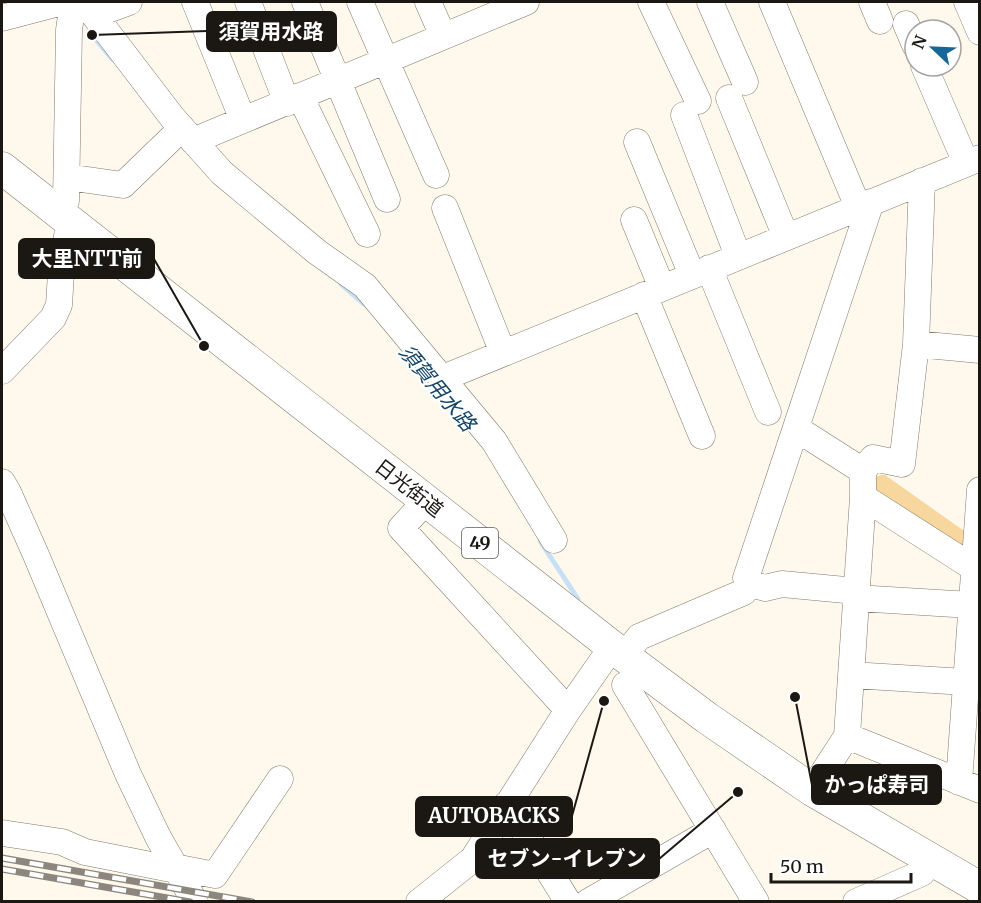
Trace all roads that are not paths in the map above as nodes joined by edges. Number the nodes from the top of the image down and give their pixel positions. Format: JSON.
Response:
{"nodes":[{"id":1,"x":63,"y":2,"type":"edge"},
{"id":2,"x":73,"y":2,"type":"edge"},
{"id":3,"x":129,"y":2,"type":"edge"},
{"id":4,"x":195,"y":2,"type":"edge"},
{"id":5,"x":248,"y":2,"type":"edge"},
{"id":6,"x":304,"y":2,"type":"edge"},
{"id":7,"x":360,"y":2,"type":"edge"},
{"id":8,"x":428,"y":2,"type":"edge"},
{"id":9,"x":526,"y":2,"type":"edge"},
{"id":10,"x":651,"y":2,"type":"edge"},
{"id":11,"x":710,"y":2,"type":"edge"},
{"id":12,"x":772,"y":2,"type":"edge"},
{"id":13,"x":967,"y":2,"type":"edge"},
{"id":14,"x":86,"y":8,"type":"edge"},
{"id":15,"x":2,"y":18,"type":"edge"},
{"id":16,"x":980,"y":32,"type":"edge"},
{"id":17,"x":443,"y":36,"type":"junction"},
{"id":18,"x":385,"y":61,"type":"junction"},
{"id":19,"x":930,"y":78,"type":"edge"},
{"id":20,"x":337,"y":81,"type":"junction"},
{"id":21,"x":293,"y":99,"type":"junction"},
{"id":22,"x":243,"y":120,"type":"junction"},
{"id":23,"x":188,"y":135,"type":"junction"},
{"id":24,"x":637,"y":142,"type":"dead end"},
{"id":25,"x":973,"y":160,"type":"edge"},
{"id":26,"x":2,"y":168,"type":"edge"},
{"id":27,"x":435,"y":175,"type":"dead end"},
{"id":28,"x":67,"y":177,"type":"junction"},
{"id":29,"x":922,"y":181,"type":"junction"},
{"id":30,"x":387,"y":199,"type":"dead end"},
{"id":31,"x":864,"y":205,"type":"junction"},
{"id":32,"x":445,"y":208,"type":"dead end"},
{"id":33,"x":66,"y":219,"type":"junction"},
{"id":34,"x":634,"y":220,"type":"dead end"},
{"id":35,"x":367,"y":234,"type":"dead end"},
{"id":36,"x":786,"y":237,"type":"junction"},
{"id":37,"x":738,"y":256,"type":"junction"},
{"id":38,"x":701,"y":272,"type":"junction"},
{"id":39,"x":653,"y":292,"type":"junction"},
{"id":40,"x":916,"y":344,"type":"junction"},
{"id":41,"x":980,"y":350,"type":"edge"},
{"id":42,"x":503,"y":353,"type":"junction"},
{"id":43,"x":2,"y":372,"type":"edge"},
{"id":44,"x":443,"y":378,"type":"junction"},
{"id":45,"x":768,"y":412,"type":"dead end"},
{"id":46,"x":797,"y":429,"type":"junction"},
{"id":47,"x":702,"y":436,"type":"dead end"},
{"id":48,"x":863,"y":471,"type":"junction"},
{"id":49,"x":2,"y":482,"type":"edge"},
{"id":50,"x":980,"y":490,"type":"edge"},
{"id":51,"x":863,"y":497,"type":"junction"},
{"id":52,"x":426,"y":501,"type":"junction"},
{"id":53,"x":554,"y":540,"type":"dead end"},
{"id":54,"x":976,"y":556,"type":"edge"},
{"id":55,"x":748,"y":584,"type":"junction"},
{"id":56,"x":856,"y":595,"type":"junction"},
{"id":57,"x":971,"y":605,"type":"junction"},
{"id":58,"x":620,"y":663,"type":"junction"},
{"id":59,"x":851,"y":675,"type":"junction"},
{"id":60,"x":966,"y":682,"type":"junction"},
{"id":61,"x":568,"y":710,"type":"junction"},
{"id":62,"x":847,"y":736,"type":"junction"},
{"id":63,"x":280,"y":779,"type":"dead end"},
{"id":64,"x":969,"y":786,"type":"edge"},
{"id":65,"x":812,"y":790,"type":"junction"},
{"id":66,"x":507,"y":804,"type":"junction"},
{"id":67,"x":713,"y":830,"type":"junction"},
{"id":68,"x":2,"y":833,"type":"edge"},
{"id":69,"x":932,"y":861,"type":"junction"},
{"id":70,"x":175,"y":868,"type":"junction"},
{"id":71,"x":980,"y":888,"type":"edge"},
{"id":72,"x":750,"y":900,"type":"edge"},
{"id":73,"x":195,"y":902,"type":"edge"},
{"id":74,"x":419,"y":902,"type":"edge"},
{"id":75,"x":568,"y":902,"type":"edge"},
{"id":76,"x":588,"y":902,"type":"edge"},
{"id":77,"x":856,"y":902,"type":"edge"}],
"edges":[{"from":1,"to":15,"type":"street"},
{"from":2,"to":28,"type":"street"},
{"from":3,"to":14,"type":"street"},
{"from":4,"to":22,"type":"street"},
{"from":5,"to":21,"type":"street"},
{"from":6,"to":20,"type":"street"},
{"from":7,"to":18,"type":"street"},
{"from":8,"to":17,"type":"street"},
{"from":9,"to":17,"type":"street"},
{"from":10,"to":37,"type":"street"},
{"from":11,"to":36,"type":"street"},
{"from":12,"to":31,"type":"street"},
{"from":13,"to":16,"type":"street"},
{"from":14,"to":23,"type":"street"},
{"from":17,"to":18,"type":"street"},
{"from":18,"to":20,"type":"street"},
{"from":18,"to":27,"type":"street"},
{"from":19,"to":25,"type":"street"},
{"from":20,"to":21,"type":"street"},
{"from":20,"to":30,"type":"street"},
{"from":21,"to":22,"type":"street"},
{"from":21,"to":35,"type":"street"},
{"from":22,"to":23,"type":"street"},
{"from":23,"to":28,"type":"street"},
{"from":23,"to":44,"type":"street"},
{"from":24,"to":38,"type":"street"},
{"from":25,"to":29,"type":"street"},
{"from":26,"to":33,"type":"main road","name":"日光街道","number":"49"},
{"from":28,"to":33,"type":"street"},
{"from":29,"to":31,"type":"street"},
{"from":29,"to":40,"type":"street"},
{"from":31,"to":36,"type":"street"},
{"from":31,"to":46,"type":"street"},
{"from":32,"to":42,"type":"street"},
{"from":33,"to":43,"type":"street"},
{"from":33,"to":52,"type":"main road","name":"日光街道","number":"49"},
{"from":34,"to":39,"type":"street"},
{"from":36,"to":37,"type":"street"},
{"from":37,"to":38,"type":"street"},
{"from":38,"to":39,"type":"street"},
{"from":38,"to":45,"type":"street"},
{"from":39,"to":42,"type":"street"},
{"from":39,"to":47,"type":"street"},
{"from":40,"to":41,"type":"street"},
{"from":40,"to":48,"type":"street"},
{"from":42,"to":44,"type":"street"},
{"from":44,"to":53,"type":"street"},
{"from":46,"to":48,"type":"street"},
{"from":46,"to":55,"type":"street"},
{"from":48,"to":51,"type":"street"},
{"from":49,"to":70,"type":"street"},
{"from":50,"to":54,"type":"street"},
{"from":51,"to":54,"type":"street"},
{"from":51,"to":56,"type":"street"},
{"from":52,"to":58,"type":"main road","name":"日光街道","number":"49"},
{"from":52,"to":61,"type":"street"},
{"from":54,"to":57,"type":"street"},
{"from":55,"to":56,"type":"street"},
{"from":55,"to":58,"type":"street"},
{"from":56,"to":57,"type":"street"},
{"from":56,"to":59,"type":"street"},
{"from":57,"to":60,"type":"street"},
{"from":58,"to":61,"type":"street"},
{"from":58,"to":65,"type":"main road","name":"日光街道","number":"49"},
{"from":58,"to":67,"type":"street"},
{"from":59,"to":60,"type":"street"},
{"from":59,"to":62,"type":"street"},
{"from":60,"to":64,"type":"street"},
{"from":61,"to":66,"type":"street"},
{"from":62,"to":64,"type":"street"},
{"from":62,"to":65,"type":"street"},
{"from":63,"to":70,"type":"street"},
{"from":65,"to":69,"type":"main road","name":"日光街道","number":"49"},
{"from":66,"to":74,"type":"street"},
{"from":66,"to":75,"type":"street"},
{"from":67,"to":72,"type":"street"},
{"from":67,"to":76,"type":"street"},
{"from":68,"to":70,"type":"street"},
{"from":69,"to":71,"type":"main road","name":"日光街道","number":"49"},
{"from":69,"to":77,"type":"street"},
{"from":70,"to":73,"type":"street"}]}
